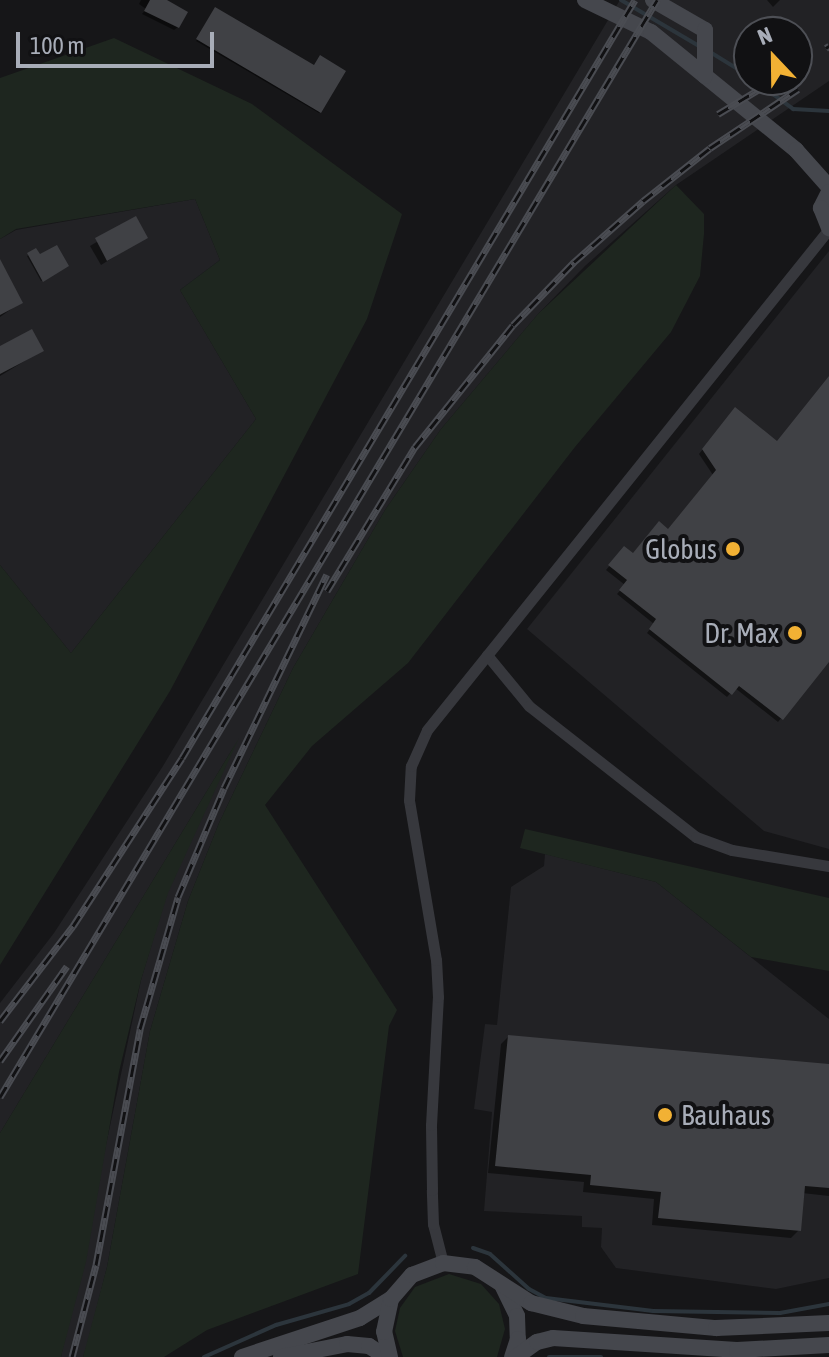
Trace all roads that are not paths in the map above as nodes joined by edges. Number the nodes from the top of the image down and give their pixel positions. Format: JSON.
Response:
{"nodes":[{"id":1,"x":585,"y":0,"type":"edge"},
{"id":2,"x":653,"y":0,"type":"edge"},
{"id":3,"x":705,"y":76,"type":"junction"},
{"id":4,"x":829,"y":190,"type":"edge"},
{"id":5,"x":829,"y":228,"type":"edge"},
{"id":6,"x":487,"y":655,"type":"junction"},
{"id":7,"x":829,"y":866,"type":"edge"},
{"id":8,"x":443,"y":1263,"type":"junction"},
{"id":9,"x":501,"y":1285,"type":"junction"},
{"id":10,"x":391,"y":1299,"type":"junction"},
{"id":11,"x":829,"y":1323,"type":"edge"},
{"id":12,"x":829,"y":1345,"type":"edge"},
{"id":13,"x":242,"y":1357,"type":"edge"},
{"id":14,"x":281,"y":1357,"type":"edge"},
{"id":15,"x":388,"y":1357,"type":"edge"},
{"id":16,"x":514,"y":1357,"type":"edge"}],
"edges":[{"from":1,"to":3,"type":"main road"},
{"from":2,"to":3,"type":"main road"},
{"from":3,"to":4,"type":"main road"},
{"from":4,"to":5,"type":"main road"},
{"from":5,"to":6,"type":"street"},
{"from":6,"to":7,"type":"street"},
{"from":6,"to":8,"type":"street"},
{"from":8,"to":9,"type":"main road"},
{"from":8,"to":10,"type":"main road"},
{"from":9,"to":11,"type":"main road"},
{"from":9,"to":16,"type":"main road"},
{"from":10,"to":13,"type":"main road"},
{"from":10,"to":15,"type":"main road"},
{"from":12,"to":16,"type":"main road"},
{"from":14,"to":15,"type":"main road"}]}
